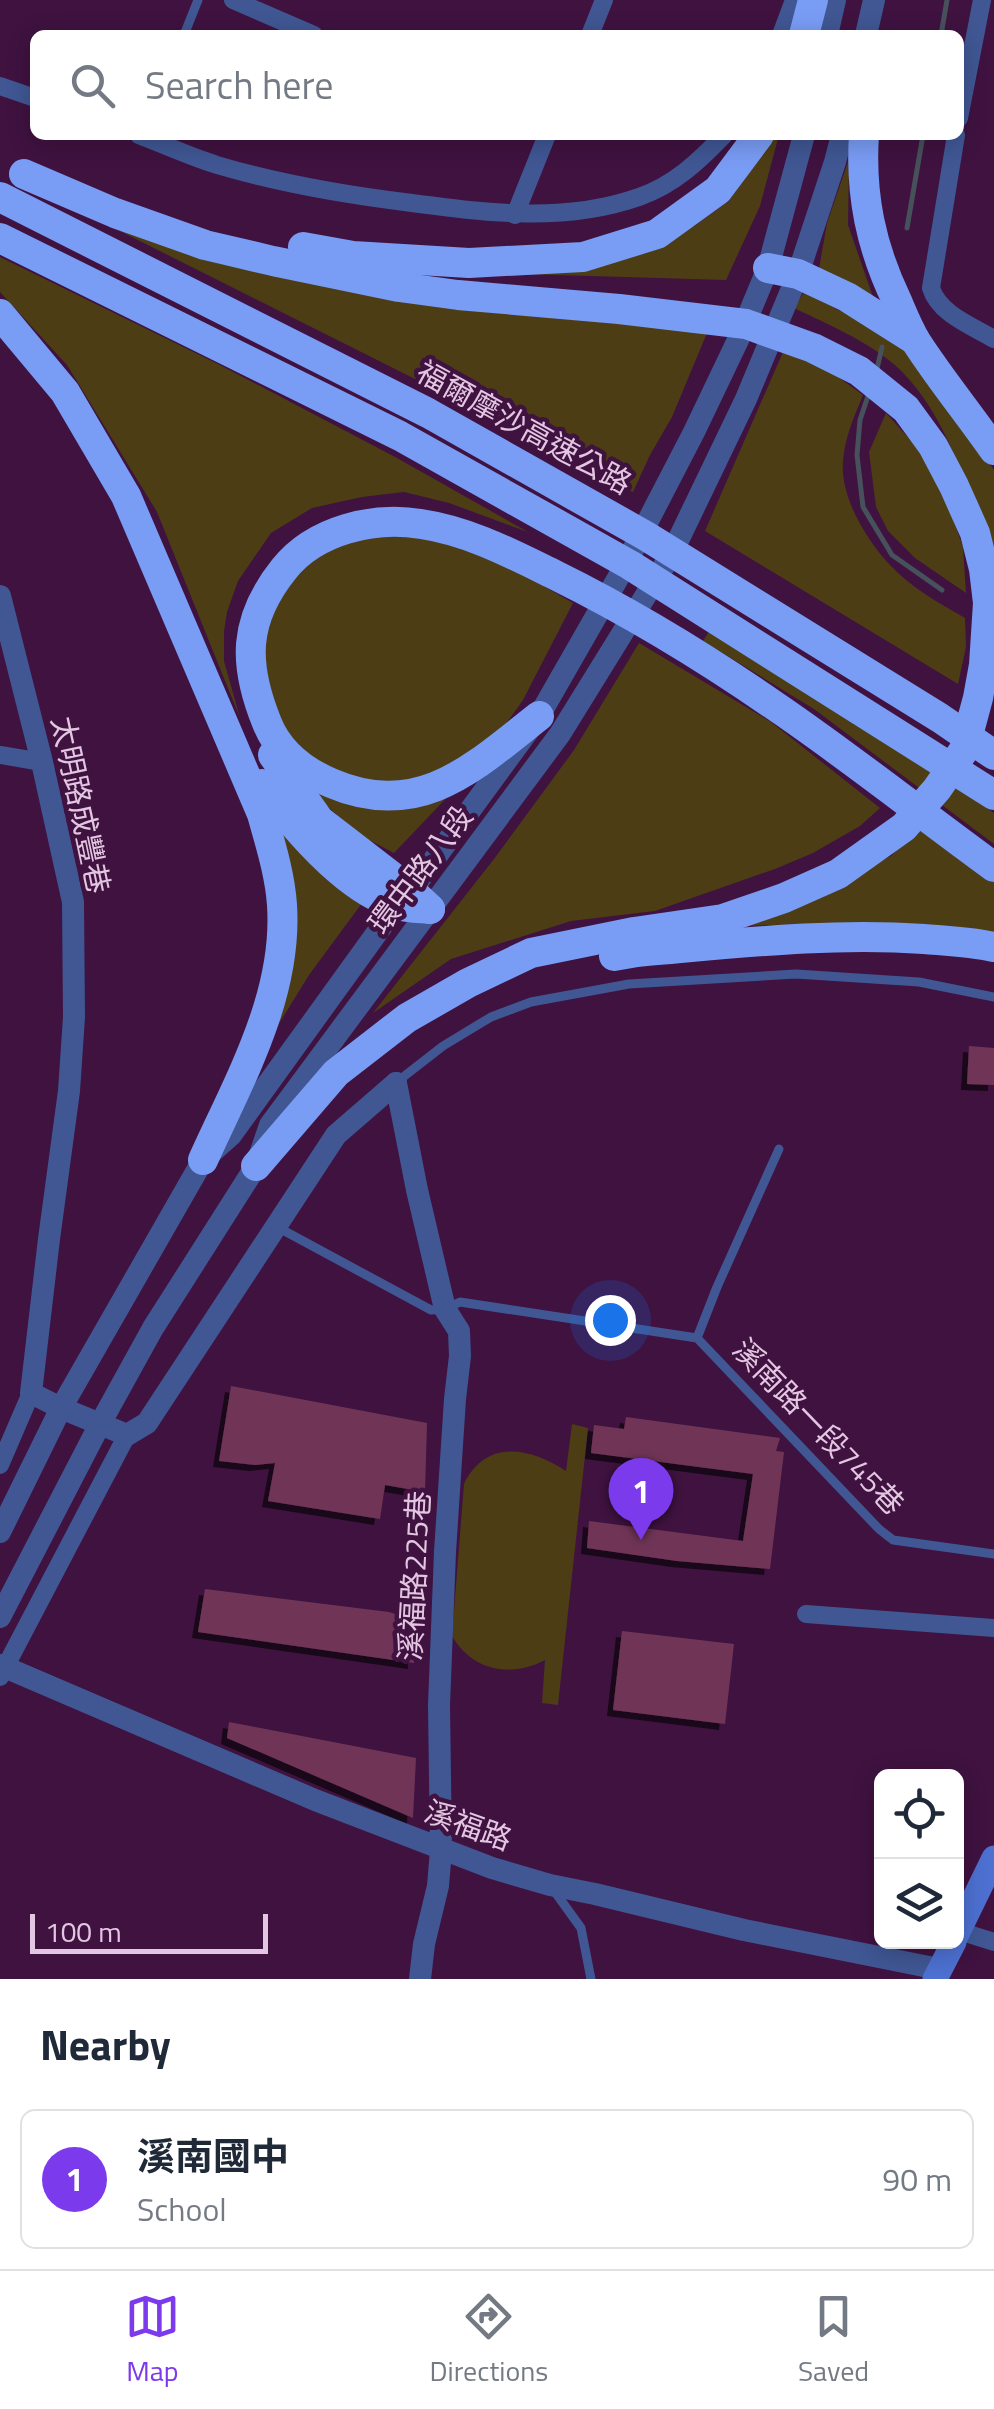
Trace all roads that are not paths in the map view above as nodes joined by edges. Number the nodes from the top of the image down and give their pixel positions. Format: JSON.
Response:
{"nodes":[{"id":1,"x":198,"y":0,"type":"edge"},
{"id":2,"x":233,"y":0,"type":"edge"},
{"id":3,"x":604,"y":0,"type":"edge"},
{"id":4,"x":794,"y":0,"type":"edge"},
{"id":5,"x":813,"y":0,"type":"edge"},
{"id":6,"x":835,"y":0,"type":"edge"},
{"id":7,"x":874,"y":0,"type":"edge"},
{"id":8,"x":982,"y":0,"type":"edge"},
{"id":9,"x":186,"y":30,"type":"edge"},
{"id":10,"x":302,"y":30,"type":"edge"},
{"id":11,"x":592,"y":30,"type":"edge"},
{"id":12,"x":783,"y":30,"type":"edge"},
{"id":13,"x":805,"y":30,"type":"edge"},
{"id":14,"x":828,"y":30,"type":"edge"},
{"id":15,"x":867,"y":30,"type":"edge"},
{"id":16,"x":0,"y":86,"type":"edge"},
{"id":17,"x":964,"y":92,"type":"edge"},
{"id":18,"x":30,"y":96,"type":"edge"},
{"id":19,"x":152,"y":140,"type":"edge"},
{"id":20,"x":544,"y":140,"type":"edge"},
{"id":21,"x":719,"y":140,"type":"edge"},
{"id":22,"x":755,"y":140,"type":"edge"},
{"id":23,"x":803,"y":140,"type":"edge"},
{"id":24,"x":841,"y":140,"type":"edge"},
{"id":25,"x":864,"y":140,"type":"edge"},
{"id":26,"x":955,"y":140,"type":"edge"},
{"id":27,"x":12,"y":169,"type":"edge"},
{"id":28,"x":0,"y":198,"type":"edge"},
{"id":29,"x":515,"y":215,"type":"junction"},
{"id":30,"x":0,"y":238,"type":"edge"},
{"id":31,"x":768,"y":268,"type":"junction"},
{"id":32,"x":798,"y":274,"type":"junction"},
{"id":33,"x":0,"y":314,"type":"edge"},
{"id":34,"x":994,"y":339,"type":"edge"},
{"id":35,"x":915,"y":340,"type":"junction"},
{"id":36,"x":994,"y":450,"type":"edge"},
{"id":37,"x":0,"y":596,"type":"edge"},
{"id":38,"x":250,"y":660,"type":"junction"},
{"id":39,"x":539,"y":716,"type":"junction"},
{"id":40,"x":226,"y":732,"type":"junction"},
{"id":41,"x":0,"y":755,"type":"edge"},
{"id":42,"x":994,"y":755,"type":"edge"},
{"id":43,"x":42,"y":762,"type":"junction"},
{"id":44,"x":994,"y":795,"type":"edge"},
{"id":45,"x":994,"y":867,"type":"edge"},
{"id":46,"x":413,"y":901,"type":"junction"},
{"id":47,"x":994,"y":947,"type":"edge"},
{"id":48,"x":468,"y":983,"type":"junction"},
{"id":49,"x":994,"y":996,"type":"edge"},
{"id":50,"x":396,"y":1083,"type":"junction"},
{"id":51,"x":779,"y":1149,"type":"dead end"},
{"id":52,"x":203,"y":1160,"type":"junction"},
{"id":53,"x":256,"y":1166,"type":"junction"},
{"id":54,"x":275,"y":1226,"type":"junction"},
{"id":55,"x":445,"y":1309,"type":"junction"},
{"id":56,"x":697,"y":1338,"type":"junction"},
{"id":57,"x":31,"y":1393,"type":"junction"},
{"id":58,"x":60,"y":1408,"type":"junction"},
{"id":59,"x":100,"y":1424,"type":"junction"},
{"id":60,"x":127,"y":1435,"type":"junction"},
{"id":61,"x":0,"y":1464,"type":"edge"},
{"id":62,"x":0,"y":1532,"type":"edge"},
{"id":63,"x":994,"y":1554,"type":"edge"},
{"id":64,"x":806,"y":1614,"type":"dead end"},
{"id":65,"x":0,"y":1618,"type":"edge"},
{"id":66,"x":994,"y":1628,"type":"edge"},
{"id":67,"x":2,"y":1670,"type":"edge"},
{"id":68,"x":441,"y":1850,"type":"junction"},
{"id":69,"x":994,"y":1858,"type":"edge"},
{"id":70,"x":550,"y":1886,"type":"junction"},
{"id":71,"x":964,"y":1920,"type":"edge"},
{"id":72,"x":964,"y":1937,"type":"edge"},
{"id":73,"x":994,"y":1942,"type":"edge"},
{"id":74,"x":950,"y":1949,"type":"edge"},
{"id":75,"x":937,"y":1974,"type":"edge"},
{"id":76,"x":420,"y":1979,"type":"edge"},
{"id":77,"x":591,"y":1979,"type":"edge"}],
"edges":[{"from":1,"to":9,"type":"lane"},
{"from":2,"to":10,"type":"street"},
{"from":3,"to":11,"type":"street"},
{"from":4,"to":12,"type":"street"},
{"from":5,"to":13,"type":"highway"},
{"from":6,"to":14,"type":"street"},
{"from":7,"to":15,"type":"street"},
{"from":8,"to":17,"type":"street"},
{"from":16,"to":18,"type":"street"},
{"from":19,"to":29,"type":"street"},
{"from":20,"to":29,"type":"street"},
{"from":21,"to":29,"type":"street"},
{"from":22,"to":27,"type":"highway"},
{"from":23,"to":31,"type":"street","name":"環中路八段"},
{"from":24,"to":32,"type":"street","name":"環中路八段"},
{"from":25,"to":35,"type":"highway"},
{"from":26,"to":34,"type":"street"},
{"from":27,"to":48,"type":"highway"},
{"from":28,"to":42,"type":"highway","name":"福爾摩沙高速公路"},
{"from":30,"to":44,"type":"highway"},
{"from":31,"to":32,"type":"highway"},
{"from":31,"to":39,"type":"street","name":"環中路八段"},
{"from":32,"to":35,"type":"highway"},
{"from":32,"to":46,"type":"street","name":"環中路八段"},
{"from":33,"to":40,"type":"highway"},
{"from":35,"to":36,"type":"highway"},
{"from":37,"to":43,"type":"street","name":"太明路成豐巷"},
{"from":38,"to":39,"type":"highway"},
{"from":38,"to":45,"type":"highway"},
{"from":38,"to":46,"type":"highway"},
{"from":39,"to":46,"type":"street","name":"環中路八段"},
{"from":40,"to":46,"type":"highway"},
{"from":40,"to":52,"type":"highway"},
{"from":41,"to":43,"type":"street"},
{"from":43,"to":57,"type":"street","name":"太明路成豐巷"},
{"from":46,"to":52,"type":"street","name":"環中路八段"},
{"from":46,"to":53,"type":"street","name":"環中路八段"},
{"from":47,"to":48,"type":"highway"},
{"from":48,"to":53,"type":"highway"},
{"from":49,"to":50,"type":"lane"},
{"from":50,"to":54,"type":"street"},
{"from":50,"to":55,"type":"street","name":"溪福路225巷"},
{"from":51,"to":56,"type":"lane"},
{"from":52,"to":58,"type":"street","name":"環中路八段"},
{"from":53,"to":59,"type":"street","name":"環中路八段"},
{"from":54,"to":55,"type":"lane","name":"溪南路一段745巷"},
{"from":54,"to":60,"type":"street"},
{"from":55,"to":56,"type":"lane","name":"溪南路一段745巷"},
{"from":55,"to":68,"type":"street","name":"溪福路225巷"},
{"from":56,"to":63,"type":"lane","name":"溪南路一段745巷"},
{"from":57,"to":58,"type":"street"},
{"from":57,"to":61,"type":"street"},
{"from":58,"to":59,"type":"street"},
{"from":58,"to":62,"type":"street","name":"環中路八段"},
{"from":59,"to":60,"type":"street"},
{"from":59,"to":65,"type":"street","name":"環中路八段"},
{"from":60,"to":67,"type":"street"},
{"from":64,"to":66,"type":"street"},
{"from":67,"to":68,"type":"street","name":"溪福路"},
{"from":68,"to":70,"type":"street","name":"溪福路"},
{"from":68,"to":76,"type":"street","name":"溪福路225巷"},
{"from":69,"to":71,"type":"main road"},
{"from":70,"to":75,"type":"street","name":"溪福路"},
{"from":70,"to":77,"type":"lane"},
{"from":72,"to":73,"type":"street"},
{"from":74,"to":75,"type":"main road"}]}
